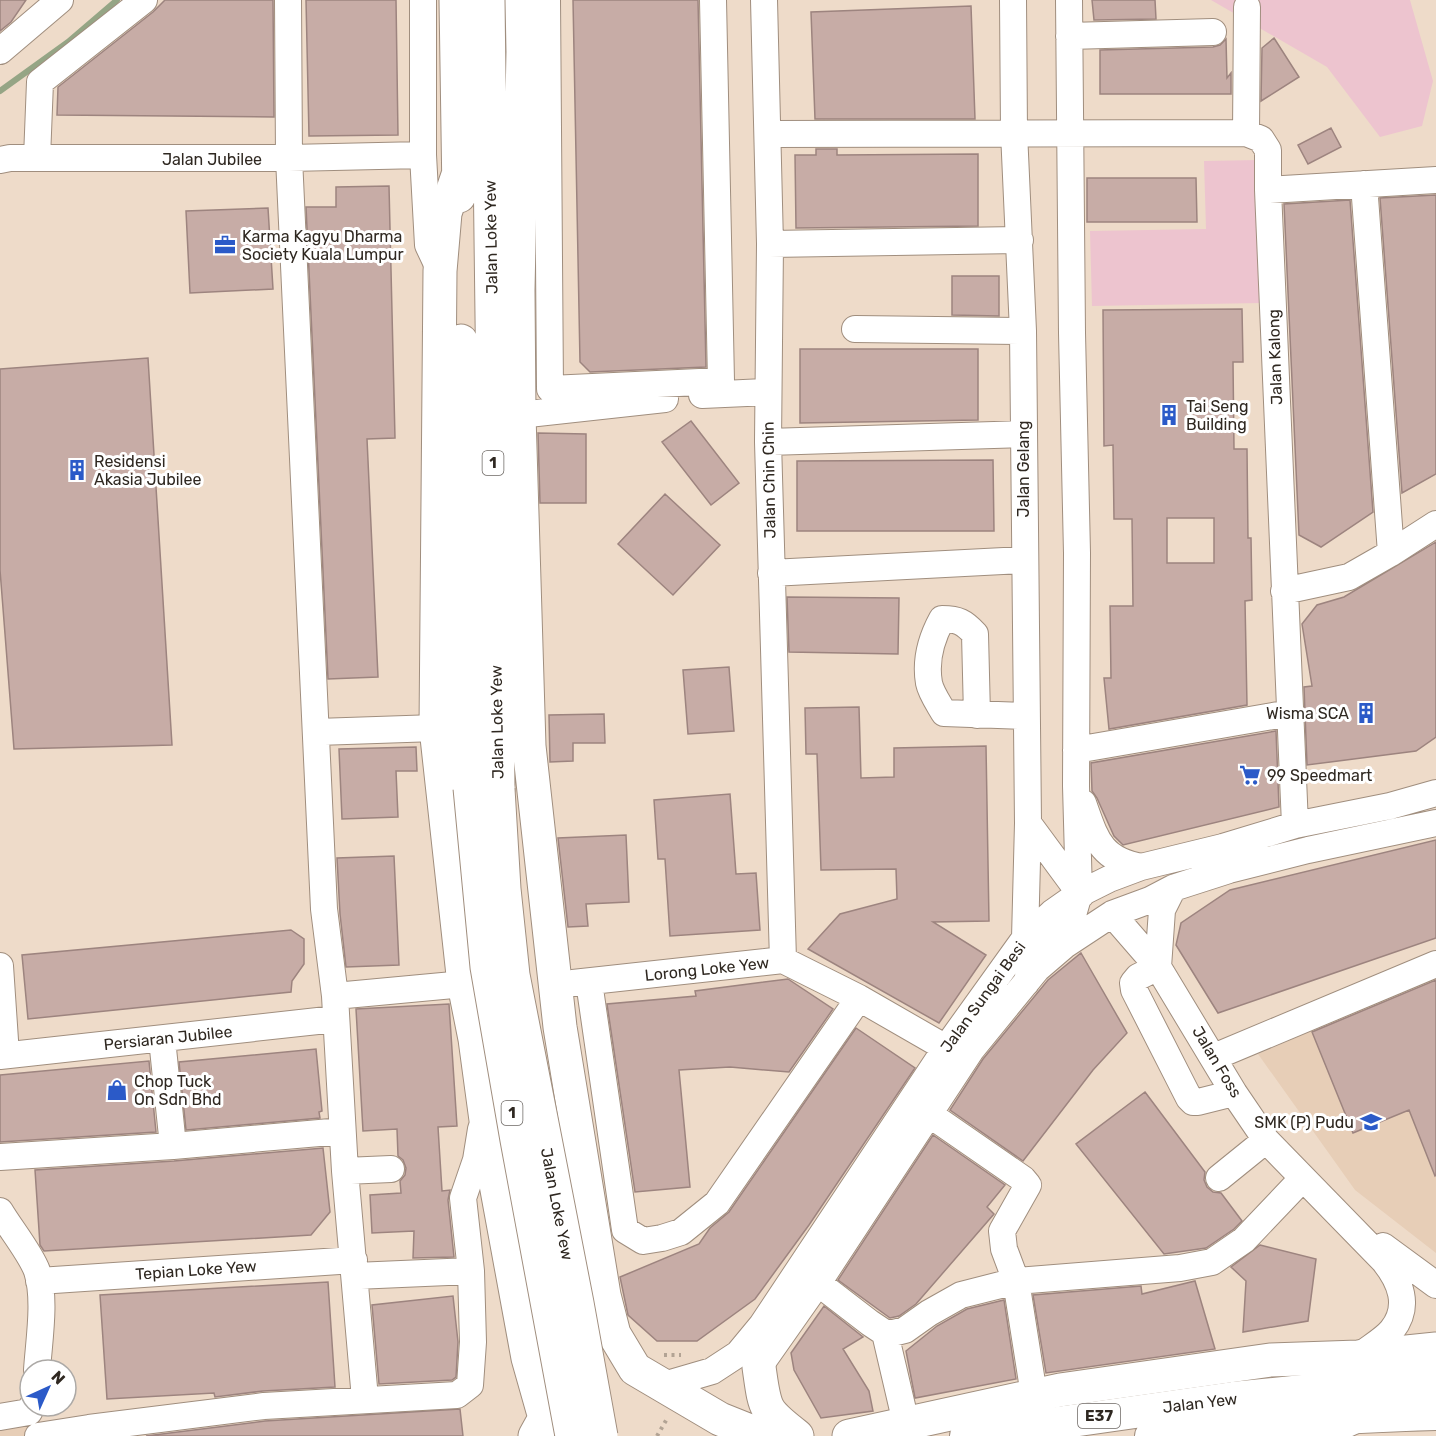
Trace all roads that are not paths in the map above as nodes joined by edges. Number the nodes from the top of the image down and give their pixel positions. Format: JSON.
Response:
{"nodes":[{"id":1,"x":60,"y":0,"type":"edge"},
{"id":2,"x":144,"y":0,"type":"edge"},
{"id":3,"x":288,"y":0,"type":"edge"},
{"id":4,"x":423,"y":0,"type":"edge"},
{"id":5,"x":456,"y":0,"type":"edge"},
{"id":6,"x":488,"y":0,"type":"edge"},
{"id":7,"x":522,"y":0,"type":"edge"},
{"id":8,"x":547,"y":0,"type":"edge"},
{"id":9,"x":713,"y":0,"type":"edge"},
{"id":10,"x":764,"y":0,"type":"edge"},
{"id":11,"x":1013,"y":0,"type":"edge"},
{"id":12,"x":1069,"y":0,"type":"edge"},
{"id":13,"x":1247,"y":7,"type":"dead end"},
{"id":14,"x":548,"y":29,"type":"junction"},
{"id":15,"x":1213,"y":32,"type":"dead end"},
{"id":16,"x":1069,"y":36,"type":"junction"},
{"id":17,"x":0,"y":51,"type":"edge"},
{"id":18,"x":523,"y":52,"type":"junction"},
{"id":19,"x":1014,"y":132,"type":"junction"},
{"id":20,"x":1070,"y":132,"type":"junction"},
{"id":21,"x":1246,"y":133,"type":"junction"},
{"id":22,"x":768,"y":134,"type":"junction"},
{"id":23,"x":504,"y":142,"type":"junction"},
{"id":24,"x":423,"y":155,"type":"junction"},
{"id":25,"x":37,"y":158,"type":"junction"},
{"id":26,"x":289,"y":158,"type":"junction"},
{"id":27,"x":0,"y":160,"type":"edge"},
{"id":28,"x":548,"y":164,"type":"junction"},
{"id":29,"x":458,"y":175,"type":"junction"},
{"id":30,"x":1436,"y":180,"type":"edge"},
{"id":31,"x":1364,"y":184,"type":"junction"},
{"id":32,"x":1268,"y":190,"type":"junction"},
{"id":33,"x":1020,"y":240,"type":"junction"},
{"id":34,"x":770,"y":244,"type":"junction"},
{"id":35,"x":440,"y":271,"type":"junction"},
{"id":36,"x":855,"y":329,"type":"dead end"},
{"id":37,"x":1023,"y":332,"type":"junction"},
{"id":38,"x":767,"y":392,"type":"junction"},
{"id":39,"x":519,"y":415,"type":"junction"},
{"id":40,"x":1023,"y":434,"type":"junction"},
{"id":41,"x":768,"y":442,"type":"junction"},
{"id":42,"x":1436,"y":524,"type":"edge"},
{"id":43,"x":1391,"y":553,"type":"junction"},
{"id":44,"x":1024,"y":560,"type":"junction"},
{"id":45,"x":771,"y":573,"type":"junction"},
{"id":46,"x":1284,"y":591,"type":"junction"},
{"id":47,"x":1290,"y":712,"type":"junction"},
{"id":48,"x":978,"y":715,"type":"dead end"},
{"id":49,"x":1026,"y":716,"type":"junction"},
{"id":50,"x":436,"y":728,"type":"junction"},
{"id":51,"x":317,"y":732,"type":"junction"},
{"id":52,"x":1076,"y":750,"type":"junction"},
{"id":53,"x":1076,"y":786,"type":"junction"},
{"id":54,"x":484,"y":788,"type":"junction"},
{"id":55,"x":1436,"y":793,"type":"edge"},
{"id":56,"x":1028,"y":823,"type":"junction"},
{"id":57,"x":1436,"y":823,"type":"edge"},
{"id":58,"x":1294,"y":825,"type":"junction"},
{"id":59,"x":1141,"y":867,"type":"junction"},
{"id":60,"x":1173,"y":888,"type":"junction"},
{"id":61,"x":1079,"y":894,"type":"junction"},
{"id":62,"x":1112,"y":914,"type":"junction"},
{"id":63,"x":1025,"y":938,"type":"junction"},
{"id":64,"x":783,"y":960,"type":"junction"},
{"id":65,"x":1436,"y":964,"type":"edge"},
{"id":66,"x":0,"y":966,"type":"edge"},
{"id":67,"x":1158,"y":967,"type":"junction"},
{"id":68,"x":590,"y":982,"type":"junction"},
{"id":69,"x":1026,"y":983,"type":"junction"},
{"id":70,"x":464,"y":984,"type":"junction"},
{"id":71,"x":555,"y":984,"type":"junction"},
{"id":72,"x":859,"y":998,"type":"junction"},
{"id":73,"x":336,"y":1008,"type":"junction"},
{"id":74,"x":162,"y":1038,"type":"junction"},
{"id":75,"x":946,"y":1048,"type":"junction"},
{"id":76,"x":3,"y":1056,"type":"edge"},
{"id":77,"x":1214,"y":1057,"type":"junction"},
{"id":78,"x":1234,"y":1093,"type":"junction"},
{"id":79,"x":484,"y":1105,"type":"junction"},
{"id":80,"x":928,"y":1114,"type":"junction"},
{"id":81,"x":342,"y":1131,"type":"junction"},
{"id":82,"x":579,"y":1138,"type":"junction"},
{"id":83,"x":1266,"y":1140,"type":"junction"},
{"id":84,"x":173,"y":1146,"type":"junction"},
{"id":85,"x":0,"y":1157,"type":"edge"},
{"id":86,"x":491,"y":1157,"type":"junction"},
{"id":87,"x":391,"y":1169,"type":"dead end"},
{"id":88,"x":345,"y":1171,"type":"junction"},
{"id":89,"x":1219,"y":1178,"type":"dead end"},
{"id":90,"x":1302,"y":1179,"type":"junction"},
{"id":91,"x":1331,"y":1205,"type":"junction"},
{"id":92,"x":0,"y":1211,"type":"edge"},
{"id":93,"x":354,"y":1268,"type":"junction"},
{"id":94,"x":471,"y":1271,"type":"junction"},
{"id":95,"x":39,"y":1281,"type":"junction"},
{"id":96,"x":1016,"y":1281,"type":"junction"},
{"id":97,"x":818,"y":1283,"type":"junction"},
{"id":98,"x":1436,"y":1285,"type":"edge"},
{"id":99,"x":885,"y":1333,"type":"junction"},
{"id":100,"x":1436,"y":1349,"type":"edge"},
{"id":101,"x":1358,"y":1356,"type":"junction"},
{"id":102,"x":38,"y":1358,"type":"edge"},
{"id":103,"x":759,"y":1367,"type":"joint"},
{"id":104,"x":661,"y":1370,"type":"junction"},
{"id":105,"x":1436,"y":1382,"type":"edge"},
{"id":106,"x":1034,"y":1395,"type":"junction"},
{"id":107,"x":365,"y":1399,"type":"junction"},
{"id":108,"x":18,"y":1412,"type":"edge"},
{"id":109,"x":1436,"y":1414,"type":"edge"},
{"id":110,"x":1354,"y":1416,"type":"junction"},
{"id":111,"x":0,"y":1417,"type":"edge"},
{"id":112,"x":906,"y":1423,"type":"junction"},
{"id":113,"x":544,"y":1430,"type":"edge"},
{"id":114,"x":38,"y":1436,"type":"edge"},
{"id":115,"x":573,"y":1436,"type":"edge"},
{"id":116,"x":601,"y":1436,"type":"edge"},
{"id":117,"x":786,"y":1436,"type":"edge"},
{"id":118,"x":797,"y":1436,"type":"edge"},
{"id":119,"x":849,"y":1436,"type":"edge"},
{"id":120,"x":966,"y":1436,"type":"edge"},
{"id":121,"x":1151,"y":1436,"type":"edge"},
{"id":122,"x":1313,"y":1436,"type":"edge"}],
"edges":[{"from":1,"to":17,"type":"street"},
{"from":2,"to":25,"type":"street"},
{"from":3,"to":26,"type":"street"},
{"from":4,"to":24,"type":"street"},
{"from":5,"to":29,"type":"highway","name":"Jalan Loke Yew","number":"1"},
{"from":6,"to":23,"type":"highway","name":"Jalan Loke Yew","number":"1"},
{"from":7,"to":18,"type":"highway"},
{"from":8,"to":14,"type":"street"},
{"from":9,"to":28,"type":"street"},
{"from":10,"to":22,"type":"street","name":"Jalan Chin Chin"},
{"from":11,"to":19,"type":"street","name":"Jalan Gelang"},
{"from":12,"to":16,"type":"street"},
{"from":13,"to":21,"type":"street"},
{"from":14,"to":18,"type":"street"},
{"from":14,"to":28,"type":"street"},
{"from":15,"to":16,"type":"street"},
{"from":16,"to":20,"type":"street"},
{"from":18,"to":23,"type":"highway"},
{"from":19,"to":20,"type":"street"},
{"from":19,"to":22,"type":"street"},
{"from":19,"to":33,"type":"street","name":"Jalan Gelang"},
{"from":20,"to":21,"type":"street"},
{"from":20,"to":52,"type":"street"},
{"from":21,"to":32,"type":"street","name":"Jalan Kalong"},
{"from":22,"to":34,"type":"street","name":"Jalan Chin Chin"},
{"from":23,"to":28,"type":"street"},
{"from":23,"to":39,"type":"highway"},
{"from":23,"to":54,"type":"highway","name":"Jalan Loke Yew","number":"1"},
{"from":24,"to":26,"type":"street","name":"Jalan Jubilee"},
{"from":24,"to":35,"type":"street"},
{"from":25,"to":26,"type":"street","name":"Jalan Jubilee"},
{"from":25,"to":27,"type":"street","name":"Jalan Jubilee"},
{"from":26,"to":51,"type":"street"},
{"from":29,"to":35,"type":"highway"},
{"from":29,"to":54,"type":"highway","name":"Jalan Loke Yew","number":"1"},
{"from":30,"to":31,"type":"street"},
{"from":31,"to":32,"type":"street"},
{"from":31,"to":43,"type":"street"},
{"from":32,"to":46,"type":"street","name":"Jalan Kalong"},
{"from":33,"to":34,"type":"street"},
{"from":33,"to":37,"type":"street","name":"Jalan Gelang"},
{"from":34,"to":38,"type":"street","name":"Jalan Chin Chin"},
{"from":35,"to":50,"type":"highway"},
{"from":36,"to":37,"type":"street"},
{"from":37,"to":40,"type":"street","name":"Jalan Gelang"},
{"from":38,"to":39,"type":"street"},
{"from":38,"to":41,"type":"street","name":"Jalan Chin Chin"},
{"from":39,"to":71,"type":"highway"},
{"from":40,"to":41,"type":"street"},
{"from":40,"to":44,"type":"street","name":"Jalan Gelang"},
{"from":41,"to":45,"type":"street","name":"Jalan Chin Chin"},
{"from":42,"to":43,"type":"street"},
{"from":43,"to":46,"type":"street"},
{"from":44,"to":45,"type":"street"},
{"from":44,"to":49,"type":"street","name":"Jalan Gelang"},
{"from":45,"to":64,"type":"street","name":"Jalan Chin Chin"},
{"from":46,"to":47,"type":"street","name":"Jalan Kalong"},
{"from":47,"to":52,"type":"street"},
{"from":47,"to":58,"type":"street","name":"Jalan Kalong"},
{"from":48,"to":49,"type":"street"},
{"from":49,"to":56,"type":"street","name":"Jalan Gelang"},
{"from":50,"to":51,"type":"street"},
{"from":50,"to":70,"type":"highway"},
{"from":51,"to":73,"type":"street"},
{"from":52,"to":53,"type":"street"},
{"from":53,"to":59,"type":"street"},
{"from":53,"to":61,"type":"street"},
{"from":54,"to":115,"type":"highway","name":"Jalan Loke Yew","number":"1","bridge":true},
{"from":54,"to":116,"type":"highway","name":"Jalan Loke Yew","number":"1","bridge":true},
{"from":55,"to":58,"type":"street","name":"Jalan Sungai Besi"},
{"from":56,"to":61,"type":"street"},
{"from":56,"to":63,"type":"street","name":"Jalan Gelang"},
{"from":57,"to":60,"type":"street","name":"Jalan Sungai Besi"},
{"from":58,"to":59,"type":"street","name":"Jalan Sungai Besi"},
{"from":59,"to":61,"type":"street","name":"Jalan Sungai Besi"},
{"from":60,"to":61,"type":"street"},
{"from":60,"to":62,"type":"street","name":"Jalan Sungai Besi"},
{"from":60,"to":67,"type":"street"},
{"from":61,"to":63,"type":"street","name":"Jalan Sungai Besi"},
{"from":61,"to":69,"type":"street"},
{"from":62,"to":67,"type":"street","name":"Jalan Foss"},
{"from":62,"to":69,"type":"street","name":"Jalan Sungai Besi"},
{"from":63,"to":75,"type":"street","name":"Jalan Sungai Besi"},
{"from":64,"to":68,"type":"street","name":"Lorong Loke Yew"},
{"from":64,"to":72,"type":"street","name":"Lorong Loke Yew"},
{"from":65,"to":77,"type":"street"},
{"from":66,"to":76,"type":"street"},
{"from":67,"to":77,"type":"street","name":"Jalan Foss"},
{"from":67,"to":78,"type":"street"},
{"from":68,"to":71,"type":"street","name":"Lorong Loke Yew"},
{"from":68,"to":72,"type":"street"},
{"from":69,"to":80,"type":"street","name":"Jalan Sungai Besi"},
{"from":70,"to":73,"type":"street","name":"Persiaran Jubilee"},
{"from":70,"to":79,"type":"highway"},
{"from":71,"to":82,"type":"highway"},
{"from":72,"to":75,"type":"street","name":"Lorong Loke Yew"},
{"from":73,"to":74,"type":"street","name":"Persiaran Jubilee"},
{"from":73,"to":81,"type":"street"},
{"from":74,"to":76,"type":"street","name":"Persiaran Jubilee"},
{"from":74,"to":84,"type":"street"},
{"from":75,"to":104,"type":"street","name":"Jalan Sungai Besi"},
{"from":77,"to":78,"type":"street","name":"Jalan Foss"},
{"from":78,"to":83,"type":"street","name":"Jalan Foss"},
{"from":79,"to":86,"type":"highway"},
{"from":79,"to":94,"type":"street"},
{"from":80,"to":96,"type":"street"},
{"from":80,"to":97,"type":"street","name":"Jalan Sungai Besi"},
{"from":81,"to":84,"type":"street"},
{"from":81,"to":88,"type":"street"},
{"from":82,"to":86,"type":"highway"},
{"from":82,"to":104,"type":"highway"},
{"from":83,"to":89,"type":"street"},
{"from":83,"to":90,"type":"street","name":"Jalan Foss"},
{"from":84,"to":85,"type":"street"},
{"from":86,"to":113,"type":"highway"},
{"from":87,"to":88,"type":"street"},
{"from":88,"to":93,"type":"street"},
{"from":90,"to":91,"type":"street","name":"Jalan Foss"},
{"from":90,"to":96,"type":"street"},
{"from":91,"to":98,"type":"street","name":"Jalan Foss"},
{"from":91,"to":101,"type":"street","name":"Jalan Foss"},
{"from":92,"to":95,"type":"street"},
{"from":93,"to":94,"type":"street","name":"Tepian Loke Yew"},
{"from":93,"to":95,"type":"street","name":"Tepian Loke Yew"},
{"from":93,"to":107,"type":"street"},
{"from":94,"to":107,"type":"street"},
{"from":95,"to":102,"type":"street"},
{"from":96,"to":99,"type":"street"},
{"from":96,"to":106,"type":"street"},
{"from":97,"to":99,"type":"street"},
{"from":97,"to":103,"type":"street","name":"Jalan Sungai Besi"},
{"from":99,"to":112,"type":"street"},
{"from":100,"to":101,"type":"highway"},
{"from":101,"to":105,"type":"highway"},
{"from":101,"to":106,"type":"highway"},
{"from":103,"to":118,"type":"highway"},
{"from":104,"to":117,"type":"highway"},
{"from":105,"to":120,"type":"main road","name":"Jalan Yew","number":"E37"},
{"from":106,"to":112,"type":"highway"},
{"from":107,"to":114,"type":"street"},
{"from":108,"to":111,"type":"street"},
{"from":109,"to":110,"type":"main road","name":"Jalan Yew"},
{"from":110,"to":121,"type":"main road","name":"Jalan Yew"},
{"from":110,"to":122,"type":"highway"},
{"from":112,"to":119,"type":"highway"}]}
